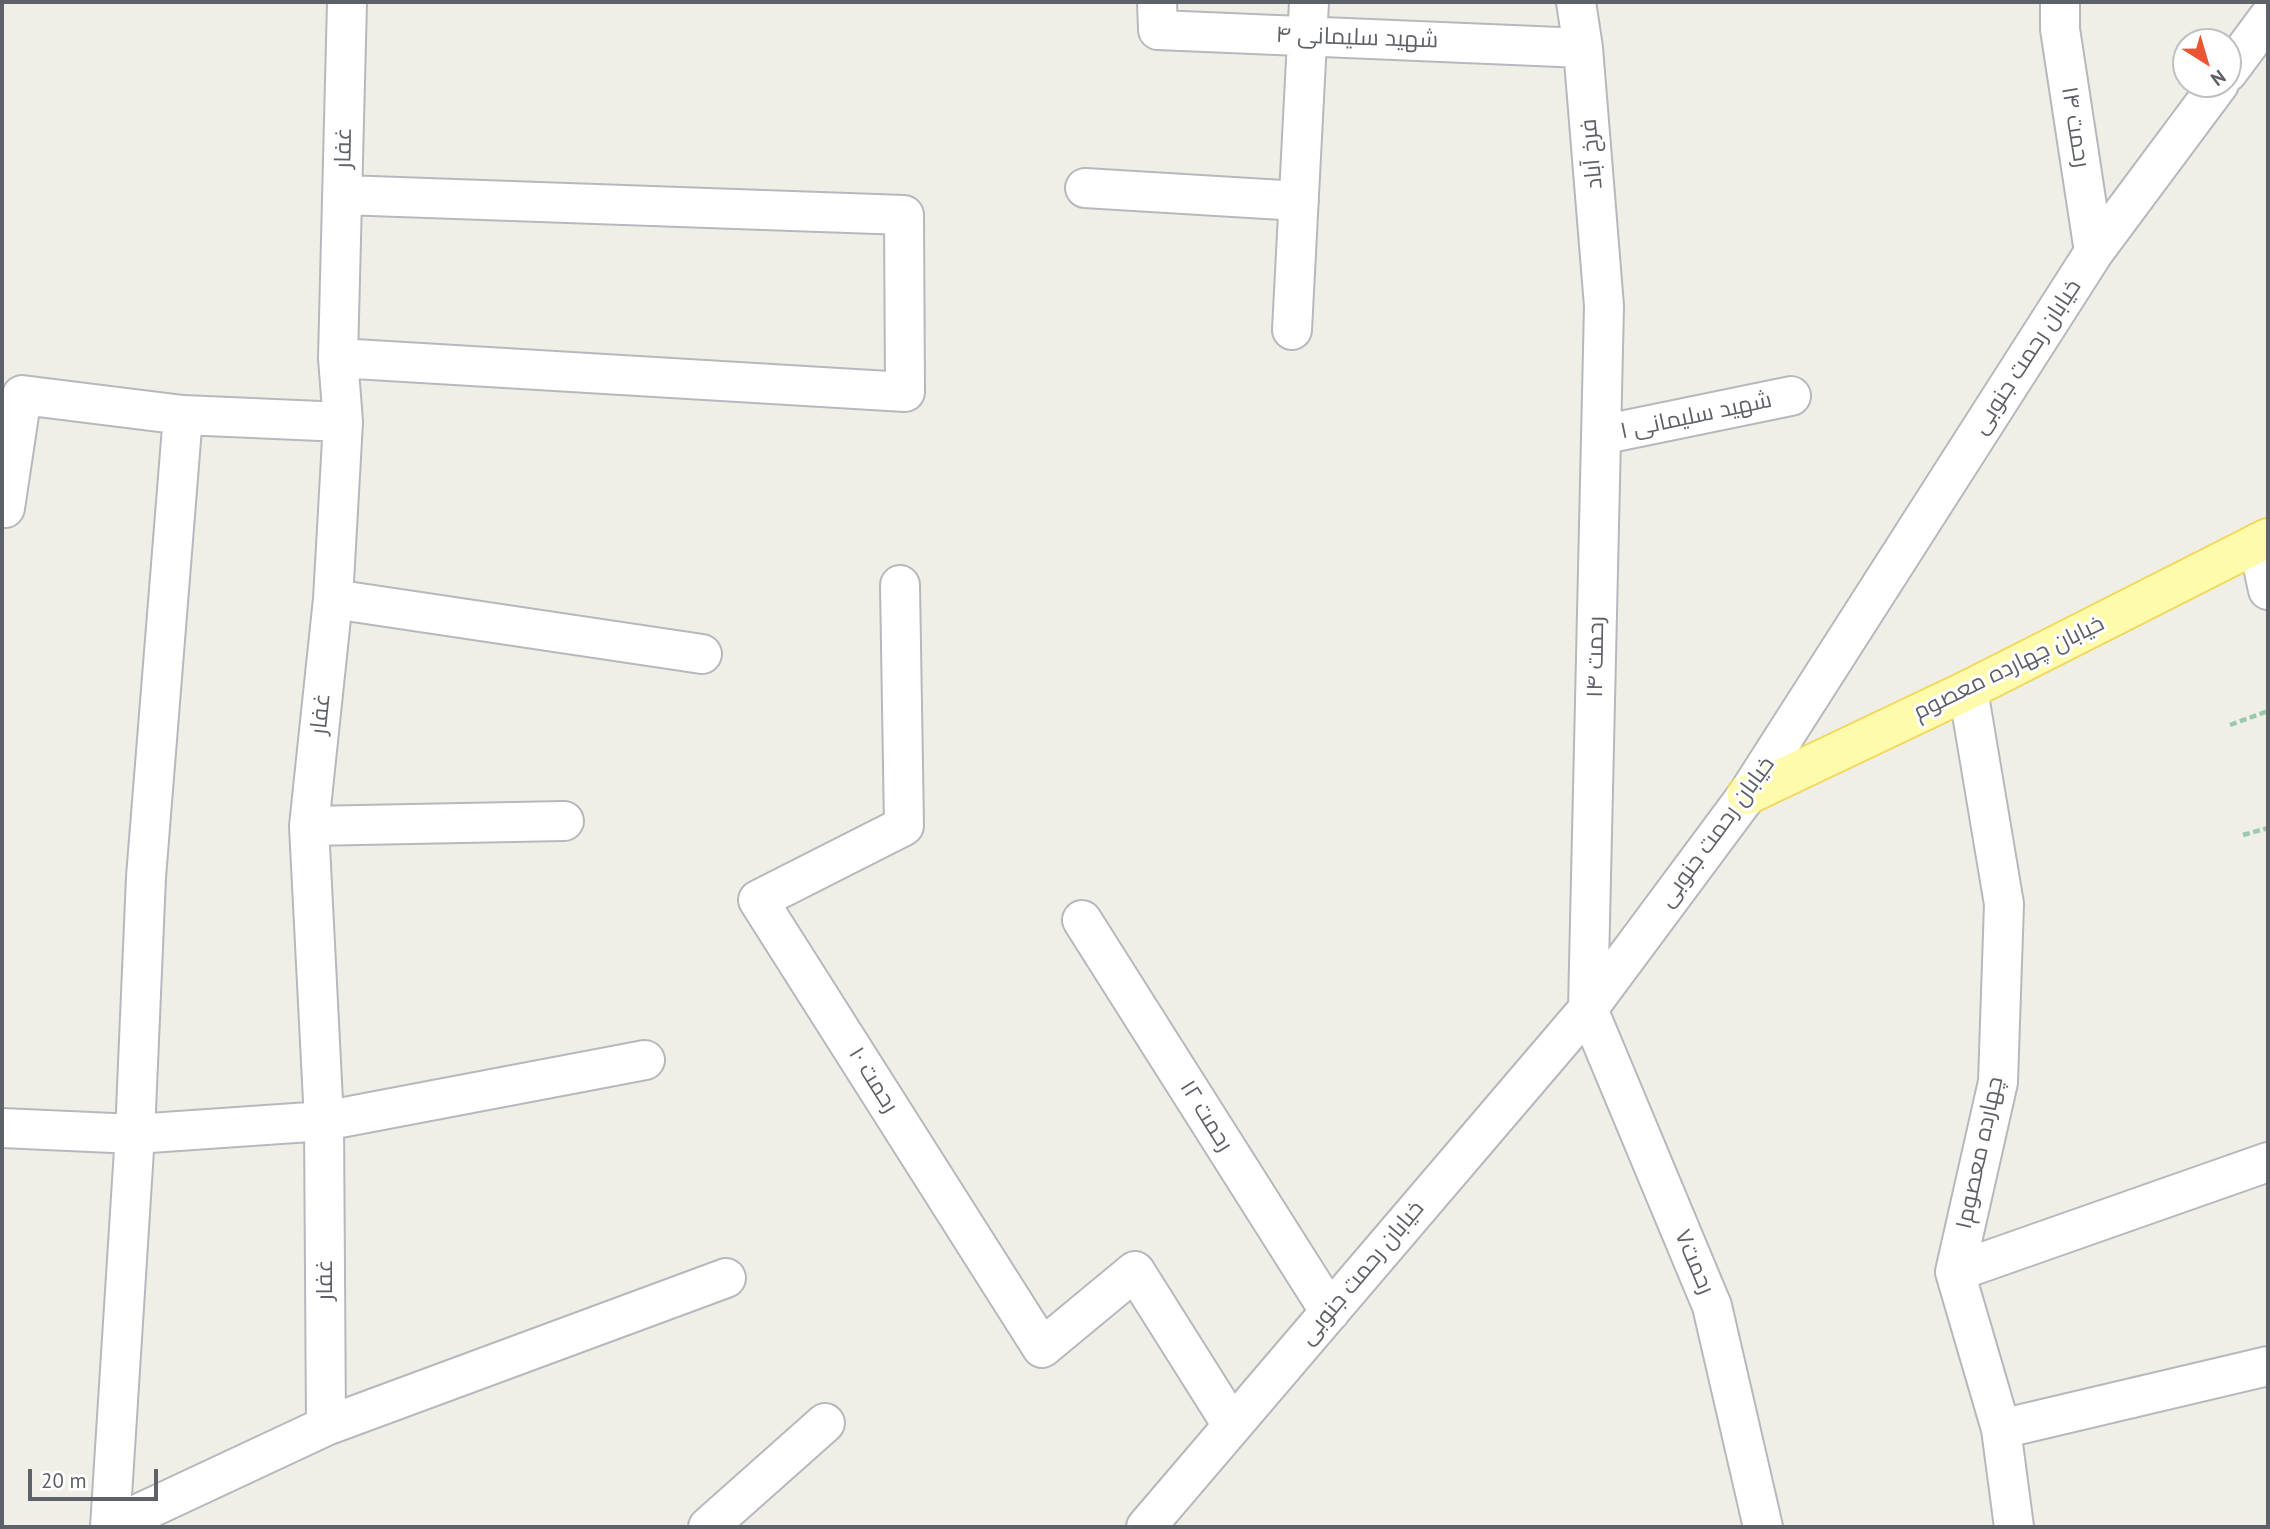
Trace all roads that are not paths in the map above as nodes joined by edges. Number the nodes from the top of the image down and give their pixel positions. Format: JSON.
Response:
{"nodes":[{"id":1,"x":347,"y":2,"type":"edge"},
{"id":2,"x":1157,"y":2,"type":"edge"},
{"id":3,"x":1576,"y":2,"type":"edge"},
{"id":4,"x":2060,"y":2,"type":"edge"},
{"id":5,"x":2268,"y":18,"type":"edge"},
{"id":6,"x":1309,"y":19,"type":"edge"},
{"id":7,"x":1583,"y":48,"type":"junction"},
{"id":8,"x":2242,"y":53,"type":"edge"},
{"id":9,"x":2209,"y":98,"type":"edge"},
{"id":10,"x":1085,"y":188,"type":"dead end"},
{"id":11,"x":343,"y":195,"type":"junction"},
{"id":12,"x":1299,"y":201,"type":"junction"},
{"id":13,"x":2094,"y":252,"type":"junction"},
{"id":14,"x":1604,"y":306,"type":"joint"},
{"id":15,"x":1292,"y":330,"type":"dead end"},
{"id":16,"x":338,"y":358,"type":"junction"},
{"id":17,"x":1791,"y":396,"type":"dead end"},
{"id":18,"x":183,"y":415,"type":"junction"},
{"id":19,"x":342,"y":422,"type":"junction"},
{"id":20,"x":1601,"y":435,"type":"junction"},
{"id":21,"x":2,"y":508,"type":"edge"},
{"id":22,"x":2263,"y":541,"type":"edge"},
{"id":23,"x":900,"y":585,"type":"dead end"},
{"id":24,"x":2268,"y":590,"type":"edge"},
{"id":25,"x":333,"y":599,"type":"junction"},
{"id":26,"x":702,"y":654,"type":"dead end"},
{"id":27,"x":1968,"y":690,"type":"junction"},
{"id":28,"x":1747,"y":795,"type":"junction"},
{"id":29,"x":564,"y":821,"type":"dead end"},
{"id":30,"x":309,"y":826,"type":"junction"},
{"id":31,"x":1082,"y":920,"type":"dead end"},
{"id":32,"x":1588,"y":1009,"type":"junction"},
{"id":33,"x":645,"y":1060,"type":"dead end"},
{"id":34,"x":324,"y":1121,"type":"junction"},
{"id":35,"x":2,"y":1128,"type":"edge"},
{"id":36,"x":135,"y":1134,"type":"junction"},
{"id":37,"x":2268,"y":1162,"type":"edge"},
{"id":38,"x":1955,"y":1272,"type":"junction"},
{"id":39,"x":726,"y":1278,"type":"dead end"},
{"id":40,"x":1330,"y":1311,"type":"junction"},
{"id":41,"x":2268,"y":1366,"type":"edge"},
{"id":42,"x":825,"y":1423,"type":"dead end"},
{"id":43,"x":1233,"y":1425,"type":"junction"},
{"id":44,"x":326,"y":1426,"type":"junction"},
{"id":45,"x":2001,"y":1429,"type":"junction"},
{"id":46,"x":110,"y":1527,"type":"edge"},
{"id":47,"x":708,"y":1527,"type":"edge"},
{"id":48,"x":1146,"y":1527,"type":"edge"},
{"id":49,"x":1763,"y":1527,"type":"edge"},
{"id":50,"x":2014,"y":1527,"type":"edge"}],
"edges":[{"from":1,"to":11,"type":"street","name":"غفار"},
{"from":2,"to":6,"type":"street","name":"شهید سلیمانی ۴"},
{"from":3,"to":7,"type":"street","name":"فرخ آباد"},
{"from":4,"to":13,"type":"street","name":"رحمت ۱۴"},
{"from":5,"to":8,"type":"street"},
{"from":6,"to":7,"type":"street","name":"شهید سلیمانی ۴"},
{"from":6,"to":12,"type":"street"},
{"from":7,"to":14,"type":"street","name":"فرخ آباد"},
{"from":9,"to":13,"type":"street","name":"خیابان رحمت جنوبی"},
{"from":10,"to":12,"type":"street"},
{"from":11,"to":16,"type":"street","name":"غفار"},
{"from":11,"to":16,"type":"street"},
{"from":12,"to":15,"type":"street"},
{"from":13,"to":28,"type":"street","name":"خیابان رحمت جنوبی"},
{"from":14,"to":20,"type":"street","name":"رحمت ۱۴"},
{"from":16,"to":19,"type":"street","name":"غفار"},
{"from":17,"to":20,"type":"street","name":"شهید سلیمانی ۱"},
{"from":18,"to":19,"type":"street"},
{"from":18,"to":21,"type":"street"},
{"from":18,"to":36,"type":"street"},
{"from":19,"to":25,"type":"street","name":"غفار"},
{"from":20,"to":32,"type":"street","name":"رحمت ۱۴"},
{"from":22,"to":24,"type":"street"},
{"from":22,"to":27,"type":"main road","name":"خیابان چهارده معصوم"},
{"from":23,"to":43,"type":"street","name":"رحمت ۱۰"},
{"from":25,"to":26,"type":"street"},
{"from":25,"to":30,"type":"street","name":"غفار"},
{"from":27,"to":28,"type":"main road","name":"خیابان چهارده معصوم"},
{"from":27,"to":38,"type":"street","name":"چهارده معصوم۱"},
{"from":28,"to":32,"type":"street","name":"خیابان رحمت جنوبی"},
{"from":29,"to":30,"type":"street"},
{"from":30,"to":34,"type":"street","name":"غفار"},
{"from":31,"to":40,"type":"street","name":"رحمت ۱۲"},
{"from":32,"to":40,"type":"street","name":"خیابان رحمت جنوبی"},
{"from":32,"to":49,"type":"street","name":"رحمت۷"},
{"from":33,"to":34,"type":"street"},
{"from":34,"to":36,"type":"street"},
{"from":34,"to":44,"type":"street","name":"غفار"},
{"from":35,"to":36,"type":"street"},
{"from":36,"to":46,"type":"street"},
{"from":37,"to":38,"type":"street"},
{"from":38,"to":45,"type":"street","name":"چهارده معصوم۱"},
{"from":39,"to":44,"type":"street"},
{"from":40,"to":43,"type":"street","name":"خیابان رحمت جنوبی"},
{"from":41,"to":45,"type":"street"},
{"from":42,"to":47,"type":"street"},
{"from":43,"to":48,"type":"street","name":"خیابان رحمت جنوبی"},
{"from":44,"to":46,"type":"street"},
{"from":45,"to":50,"type":"street","name":"چهارده معصوم۱"}]}
